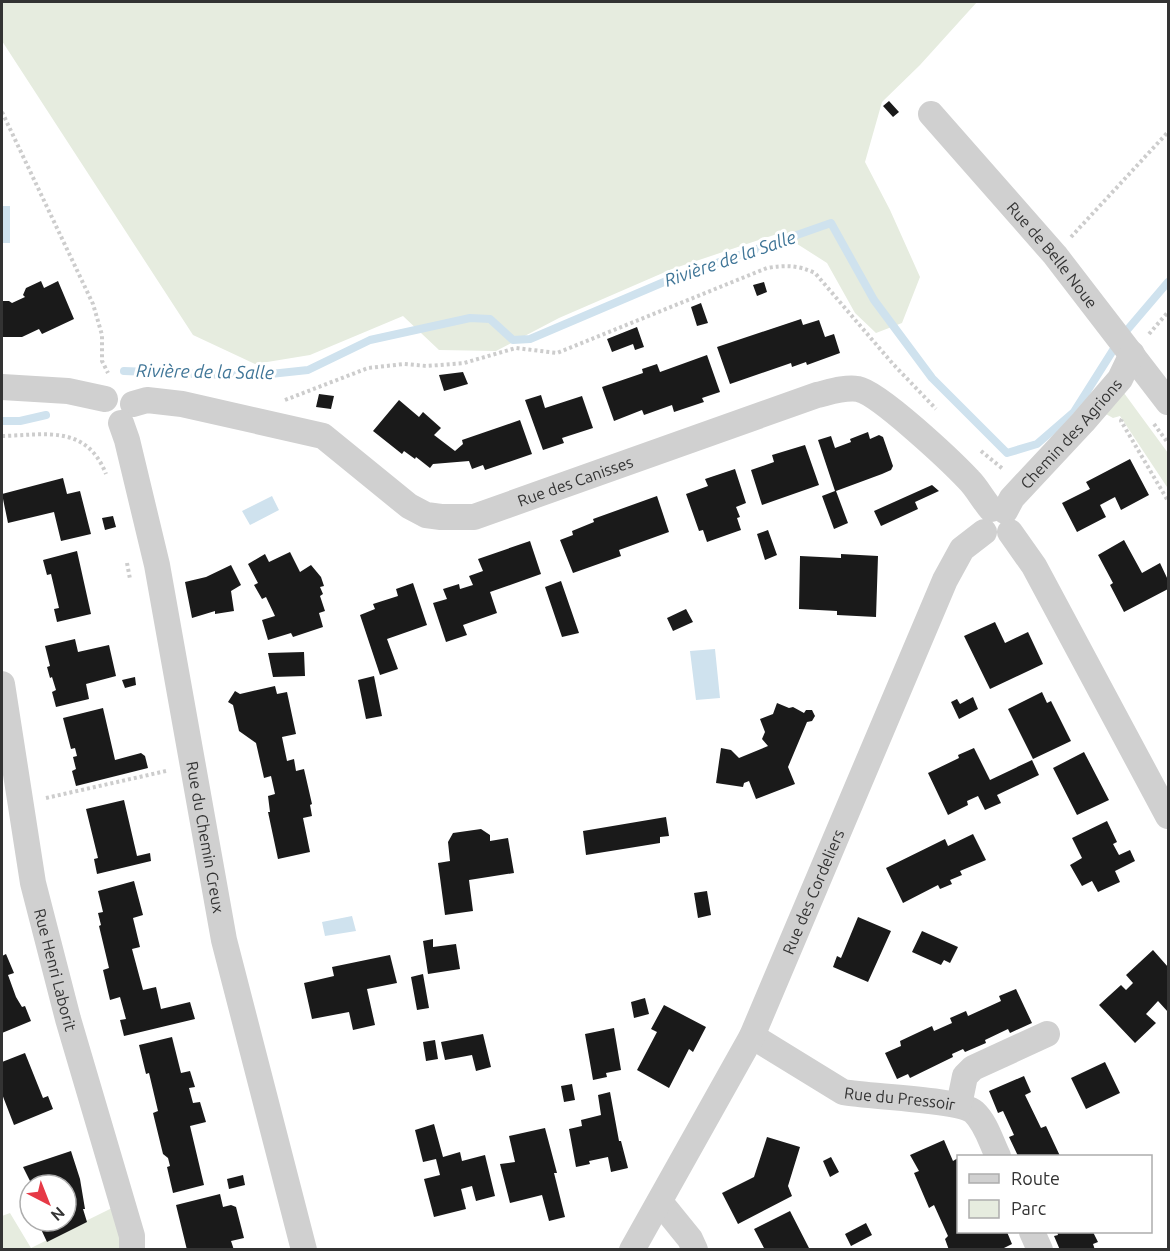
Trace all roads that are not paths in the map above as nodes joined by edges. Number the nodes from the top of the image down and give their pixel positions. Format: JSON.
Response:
{"nodes":[{"id":1,"x":931,"y":114,"type":"dead end"},
{"id":2,"x":1124,"y":344,"type":"junction"},
{"id":3,"x":2,"y":387,"type":"edge"},
{"id":4,"x":1168,"y":402,"type":"edge"},
{"id":5,"x":119,"y":404,"type":"junction"},
{"id":6,"x":997,"y":521,"type":"junction"},
{"id":7,"x":2,"y":684,"type":"edge"},
{"id":8,"x":1168,"y":816,"type":"edge"},
{"id":9,"x":1047,"y":1034,"type":"dead end"},
{"id":10,"x":752,"y":1036,"type":"junction"},
{"id":11,"x":959,"y":1105,"type":"junction"},
{"id":12,"x":998,"y":1155,"type":"edge"},
{"id":13,"x":660,"y":1202,"type":"junction"},
{"id":14,"x":1032,"y":1233,"type":"edge"},
{"id":15,"x":132,"y":1250,"type":"edge"},
{"id":16,"x":304,"y":1250,"type":"edge"},
{"id":17,"x":632,"y":1250,"type":"edge"},
{"id":18,"x":696,"y":1250,"type":"edge"},
{"id":19,"x":1040,"y":1250,"type":"edge"}],
"edges":[{"from":1,"to":2,"type":"street","name":"Rue de Belle Noue"},
{"from":2,"to":4,"type":"street","name":"Rue de Belle Noue"},
{"from":2,"to":6,"type":"street","name":"Chemin des Agrions"},
{"from":3,"to":5,"type":"street"},
{"from":5,"to":6,"type":"street","name":"Rue des Canisses"},
{"from":5,"to":16,"type":"street","name":"Rue du Chemin Creux"},
{"from":6,"to":8,"type":"street"},
{"from":6,"to":10,"type":"street","name":"Rue des Cordeliers"},
{"from":7,"to":15,"type":"street","name":"Rue Henri Laborit"},
{"from":9,"to":11,"type":"street"},
{"from":10,"to":11,"type":"street","name":"Rue du Pressoir"},
{"from":10,"to":13,"type":"street","name":"Rue des Cordeliers"},
{"from":11,"to":12,"type":"street","name":"Rue du Pressoir"},
{"from":13,"to":17,"type":"street","name":"Rue des Cordeliers"},
{"from":13,"to":18,"type":"street"},
{"from":14,"to":19,"type":"street"}]}
